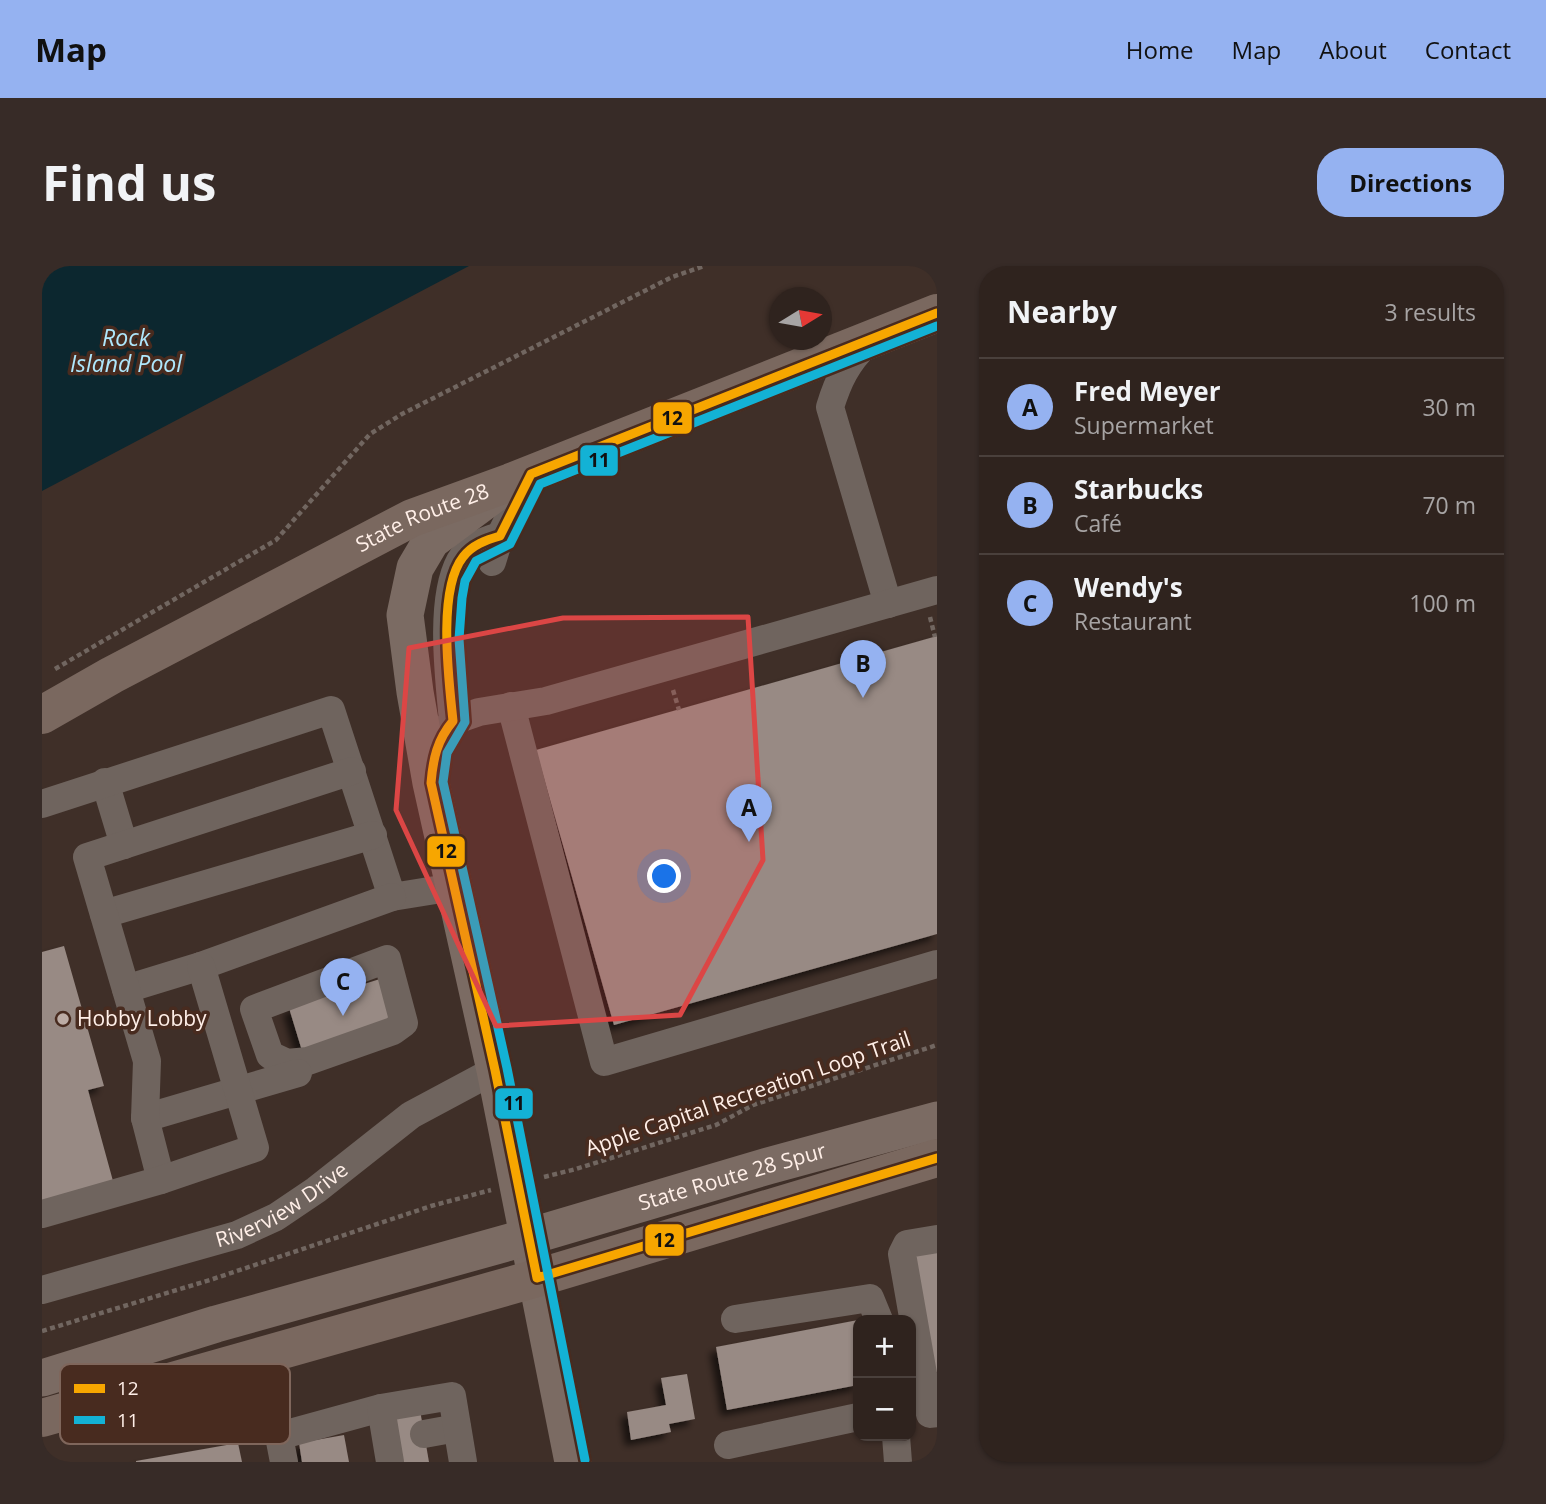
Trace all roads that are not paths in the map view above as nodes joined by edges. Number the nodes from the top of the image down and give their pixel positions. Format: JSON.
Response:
{"nodes":[{"id":1,"x":937,"y":313,"type":"edge"},
{"id":2,"x":869,"y":341,"type":"junction"},
{"id":3,"x":521,"y":478,"type":"junction"},
{"id":4,"x":937,"y":590,"type":"edge"},
{"id":5,"x":888,"y":604,"type":"junction"},
{"id":6,"x":512,"y":706,"type":"junction"},
{"id":7,"x":42,"y":715,"type":"edge"},
{"id":8,"x":453,"y":721,"type":"junction"},
{"id":9,"x":352,"y":771,"type":"junction"},
{"id":10,"x":105,"y":782,"type":"junction"},
{"id":11,"x":431,"y":783,"type":"junction"},
{"id":12,"x":42,"y":804,"type":"edge"},
{"id":13,"x":373,"y":835,"type":"junction"},
{"id":14,"x":124,"y":845,"type":"junction"},
{"id":15,"x":454,"y":887,"type":"junction"},
{"id":16,"x":392,"y":897,"type":"junction"},
{"id":17,"x":104,"y":914,"type":"junction"},
{"id":18,"x":937,"y":964,"type":"edge"},
{"id":19,"x":201,"y":966,"type":"junction"},
{"id":20,"x":126,"y":989,"type":"junction"},
{"id":21,"x":254,"y":1009,"type":"joint"},
{"id":22,"x":495,"y":1070,"type":"junction"},
{"id":23,"x":298,"y":1073,"type":"dead end"},
{"id":24,"x":238,"y":1091,"type":"junction"},
{"id":25,"x":145,"y":1118,"type":"junction"},
{"id":26,"x":937,"y":1120,"type":"edge"},
{"id":27,"x":937,"y":1158,"type":"edge"},
{"id":28,"x":161,"y":1180,"type":"junction"},
{"id":29,"x":42,"y":1214,"type":"edge"},
{"id":30,"x":528,"y":1237,"type":"junction"},
{"id":31,"x":937,"y":1239,"type":"edge"},
{"id":32,"x":537,"y":1278,"type":"junction"},
{"id":33,"x":42,"y":1290,"type":"edge"},
{"id":34,"x":877,"y":1315,"type":"edge"},
{"id":35,"x":735,"y":1320,"type":"dead end"},
{"id":36,"x":87,"y":1364,"type":"edge"},
{"id":37,"x":233,"y":1364,"type":"edge"},
{"id":38,"x":60,"y":1372,"type":"edge"},
{"id":39,"x":42,"y":1378,"type":"edge"},
{"id":40,"x":381,"y":1408,"type":"junction"},
{"id":41,"x":60,"y":1413,"type":"edge"},
{"id":42,"x":937,"y":1413,"type":"edge"},
{"id":43,"x":42,"y":1418,"type":"edge"},
{"id":44,"x":853,"y":1418,"type":"edge"},
{"id":45,"x":457,"y":1428,"type":"junction"},
{"id":46,"x":290,"y":1433,"type":"edge"},
{"id":47,"x":424,"y":1434,"type":"dead end"},
{"id":48,"x":896,"y":1441,"type":"edge"},
{"id":49,"x":281,"y":1444,"type":"edge"},
{"id":50,"x":728,"y":1445,"type":"dead end"},
{"id":51,"x":390,"y":1447,"type":"edge"},
{"id":52,"x":284,"y":1462,"type":"edge"},
{"id":53,"x":461,"y":1462,"type":"edge"},
{"id":54,"x":573,"y":1462,"type":"edge"},
{"id":55,"x":898,"y":1462,"type":"edge"}],
"edges":[{"from":1,"to":2,"type":"highway","name":"State Route 28"},
{"from":2,"to":3,"type":"highway","name":"State Route 28"},
{"from":2,"to":5,"type":"street"},
{"from":3,"to":7,"type":"highway","name":"State Route 28"},
{"from":3,"to":8,"type":"street"},
{"from":3,"to":11,"type":"main road"},
{"from":4,"to":5,"type":"street"},
{"from":5,"to":6,"type":"street"},
{"from":6,"to":8,"type":"street"},
{"from":6,"to":18,"type":"street"},
{"from":8,"to":11,"type":"street"},
{"from":9,"to":10,"type":"street"},
{"from":9,"to":13,"type":"street"},
{"from":9,"to":14,"type":"street"},
{"from":10,"to":12,"type":"street"},
{"from":10,"to":14,"type":"street"},
{"from":11,"to":15,"type":"main road"},
{"from":13,"to":16,"type":"street"},
{"from":13,"to":17,"type":"street"},
{"from":14,"to":17,"type":"street"},
{"from":15,"to":16,"type":"street"},
{"from":15,"to":22,"type":"main road"},
{"from":16,"to":19,"type":"street"},
{"from":17,"to":20,"type":"street"},
{"from":19,"to":20,"type":"street"},
{"from":19,"to":24,"type":"street"},
{"from":20,"to":25,"type":"street"},
{"from":21,"to":21,"type":"street"},
{"from":22,"to":30,"type":"main road"},
{"from":22,"to":33,"type":"street","name":"Riverview Drive"},
{"from":23,"to":24,"type":"street"},
{"from":24,"to":25,"type":"street"},
{"from":24,"to":28,"type":"street"},
{"from":25,"to":28,"type":"street"},
{"from":26,"to":30,"type":"main road","name":"State Route 28 Spur"},
{"from":27,"to":32,"type":"highway"},
{"from":28,"to":29,"type":"street"},
{"from":30,"to":32,"type":"main road"},
{"from":30,"to":36,"type":"main road","name":"State Route 28 Spur"},
{"from":31,"to":42,"type":"street"},
{"from":32,"to":37,"type":"highway"},
{"from":32,"to":54,"type":"main road"},
{"from":34,"to":35,"type":"street"},
{"from":38,"to":39,"type":"main road","name":"State Route 28 Spur"},
{"from":40,"to":45,"type":"street"},
{"from":40,"to":46,"type":"street"},
{"from":40,"to":51,"type":"street"},
{"from":41,"to":43,"type":"highway"},
{"from":44,"to":50,"type":"street"},
{"from":45,"to":47,"type":"street"},
{"from":45,"to":53,"type":"street"},
{"from":48,"to":55,"type":"street"},
{"from":49,"to":52,"type":"street"}]}
